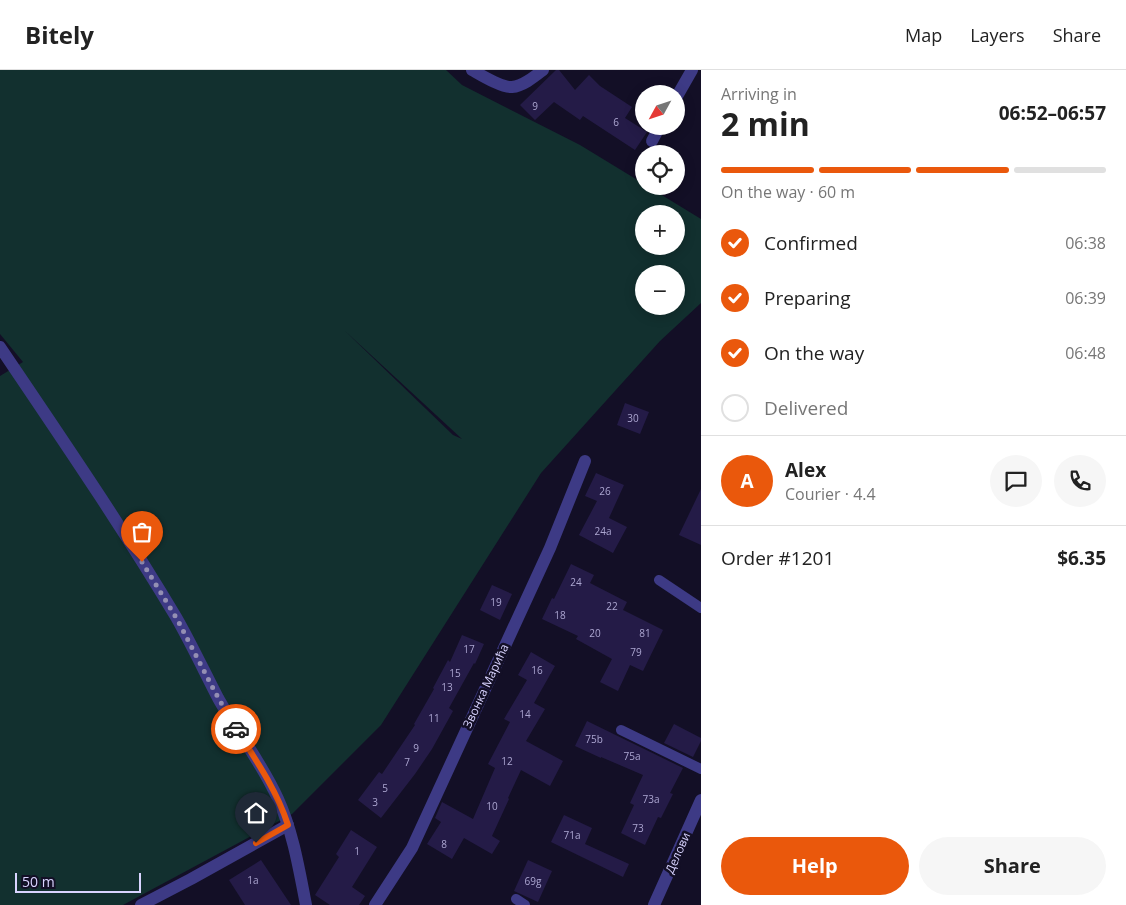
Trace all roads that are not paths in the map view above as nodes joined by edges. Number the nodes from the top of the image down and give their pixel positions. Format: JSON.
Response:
{"nodes":[{"id":1,"x":472,"y":70,"type":"edge"},
{"id":2,"x":543,"y":70,"type":"edge"},
{"id":3,"x":692,"y":70,"type":"edge"},
{"id":4,"x":683,"y":85,"type":"edge"},
{"id":5,"x":655,"y":135,"type":"edge"},
{"id":6,"x":652,"y":141,"type":"dead end"},
{"id":7,"x":0,"y":347,"type":"edge"},
{"id":8,"x":585,"y":461,"type":"dead end"},
{"id":9,"x":659,"y":580,"type":"dead end"},
{"id":10,"x":701,"y":608,"type":"edge"},
{"id":11,"x":620,"y":730,"type":"dead end"},
{"id":12,"x":701,"y":769,"type":"edge"},
{"id":13,"x":701,"y":800,"type":"edge"},
{"id":14,"x":288,"y":825,"type":"junction"},
{"id":15,"x":516,"y":899,"type":"dead end"},
{"id":16,"x":141,"y":905,"type":"edge"},
{"id":17,"x":306,"y":905,"type":"edge"},
{"id":18,"x":375,"y":905,"type":"edge"},
{"id":19,"x":525,"y":905,"type":"edge"},
{"id":20,"x":654,"y":905,"type":"edge"}],
"edges":[{"from":1,"to":2,"type":"street"},
{"from":3,"to":4,"type":"street"},
{"from":5,"to":6,"type":"street"},
{"from":7,"to":14,"type":"street"},
{"from":8,"to":18,"type":"street","name":"Звонка Марића"},
{"from":9,"to":10,"type":"lane"},
{"from":11,"to":12,"type":"lane"},
{"from":13,"to":20,"type":"street","name":"Делови"},
{"from":14,"to":16,"type":"street"},
{"from":14,"to":17,"type":"street"},
{"from":15,"to":19,"type":"lane"}]}
